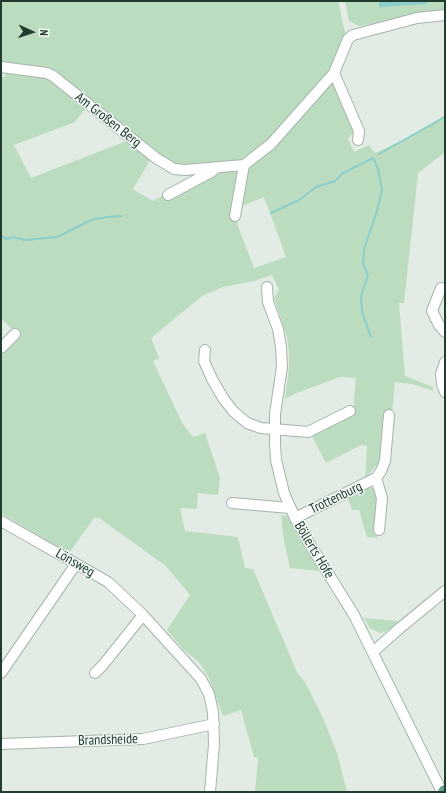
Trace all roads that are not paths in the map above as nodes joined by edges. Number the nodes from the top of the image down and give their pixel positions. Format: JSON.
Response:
{"nodes":[{"id":1,"x":445,"y":15,"type":"edge"},
{"id":2,"x":1,"y":67,"type":"edge"},
{"id":3,"x":334,"y":73,"type":"junction"},
{"id":4,"x":358,"y":140,"type":"dead end"},
{"id":5,"x":244,"y":165,"type":"junction"},
{"id":6,"x":216,"y":168,"type":"junction"},
{"id":7,"x":168,"y":195,"type":"dead end"},
{"id":8,"x":235,"y":216,"type":"dead end"},
{"id":9,"x":267,"y":288,"type":"dead end"},
{"id":10,"x":441,"y":288,"type":"dead end"},
{"id":11,"x":445,"y":332,"type":"edge"},
{"id":12,"x":15,"y":334,"type":"dead end"},
{"id":13,"x":1,"y":348,"type":"edge"},
{"id":14,"x":205,"y":350,"type":"dead end"},
{"id":15,"x":445,"y":362,"type":"edge"},
{"id":16,"x":445,"y":392,"type":"edge"},
{"id":17,"x":350,"y":411,"type":"dead end"},
{"id":18,"x":389,"y":415,"type":"dead end"},
{"id":19,"x":274,"y":429,"type":"junction"},
{"id":20,"x":376,"y":478,"type":"junction"},
{"id":21,"x":232,"y":503,"type":"dead end"},
{"id":22,"x":290,"y":508,"type":"junction"},
{"id":23,"x":295,"y":518,"type":"junction"},
{"id":24,"x":1,"y":521,"type":"edge"},
{"id":25,"x":379,"y":530,"type":"dead end"},
{"id":26,"x":76,"y":564,"type":"junction"},
{"id":27,"x":445,"y":591,"type":"edge"},
{"id":28,"x":142,"y":615,"type":"junction"},
{"id":29,"x":373,"y":652,"type":"junction"},
{"id":30,"x":95,"y":673,"type":"dead end"},
{"id":31,"x":1,"y":674,"type":"edge"},
{"id":32,"x":214,"y":724,"type":"junction"},
{"id":33,"x":1,"y":744,"type":"edge"},
{"id":34,"x":210,"y":792,"type":"edge"},
{"id":35,"x":444,"y":792,"type":"edge"}],
"edges":[{"from":1,"to":3,"type":"street"},
{"from":2,"to":6,"type":"street","name":"Am Großen Berg"},
{"from":3,"to":4,"type":"street"},
{"from":3,"to":5,"type":"street"},
{"from":5,"to":6,"type":"street","name":"Am Großen Berg"},
{"from":5,"to":8,"type":"street"},
{"from":6,"to":7,"type":"street"},
{"from":9,"to":19,"type":"street","name":"Böllerts Höfe"},
{"from":10,"to":11,"type":"street"},
{"from":12,"to":13,"type":"street"},
{"from":14,"to":19,"type":"street"},
{"from":15,"to":16,"type":"street"},
{"from":17,"to":19,"type":"street"},
{"from":18,"to":20,"type":"street","name":"Trottenburg"},
{"from":19,"to":22,"type":"street","name":"Böllerts Höfe"},
{"from":20,"to":23,"type":"street","name":"Trottenburg"},
{"from":20,"to":25,"type":"street","name":"Trottenburg"},
{"from":21,"to":22,"type":"street"},
{"from":22,"to":23,"type":"street","name":"Böllerts Höfe"},
{"from":23,"to":29,"type":"street","name":"Böllerts Höfe"},
{"from":24,"to":26,"type":"street","name":"Lönsweg"},
{"from":26,"to":28,"type":"street","name":"Lönsweg"},
{"from":26,"to":31,"type":"street"},
{"from":27,"to":29,"type":"street"},
{"from":28,"to":30,"type":"street"},
{"from":28,"to":32,"type":"street","name":"Lönsweg"},
{"from":29,"to":35,"type":"street","name":"Böllerts Höfe"},
{"from":32,"to":33,"type":"street","name":"Brandsheide"},
{"from":32,"to":34,"type":"street","name":"Lönsweg"}]}
